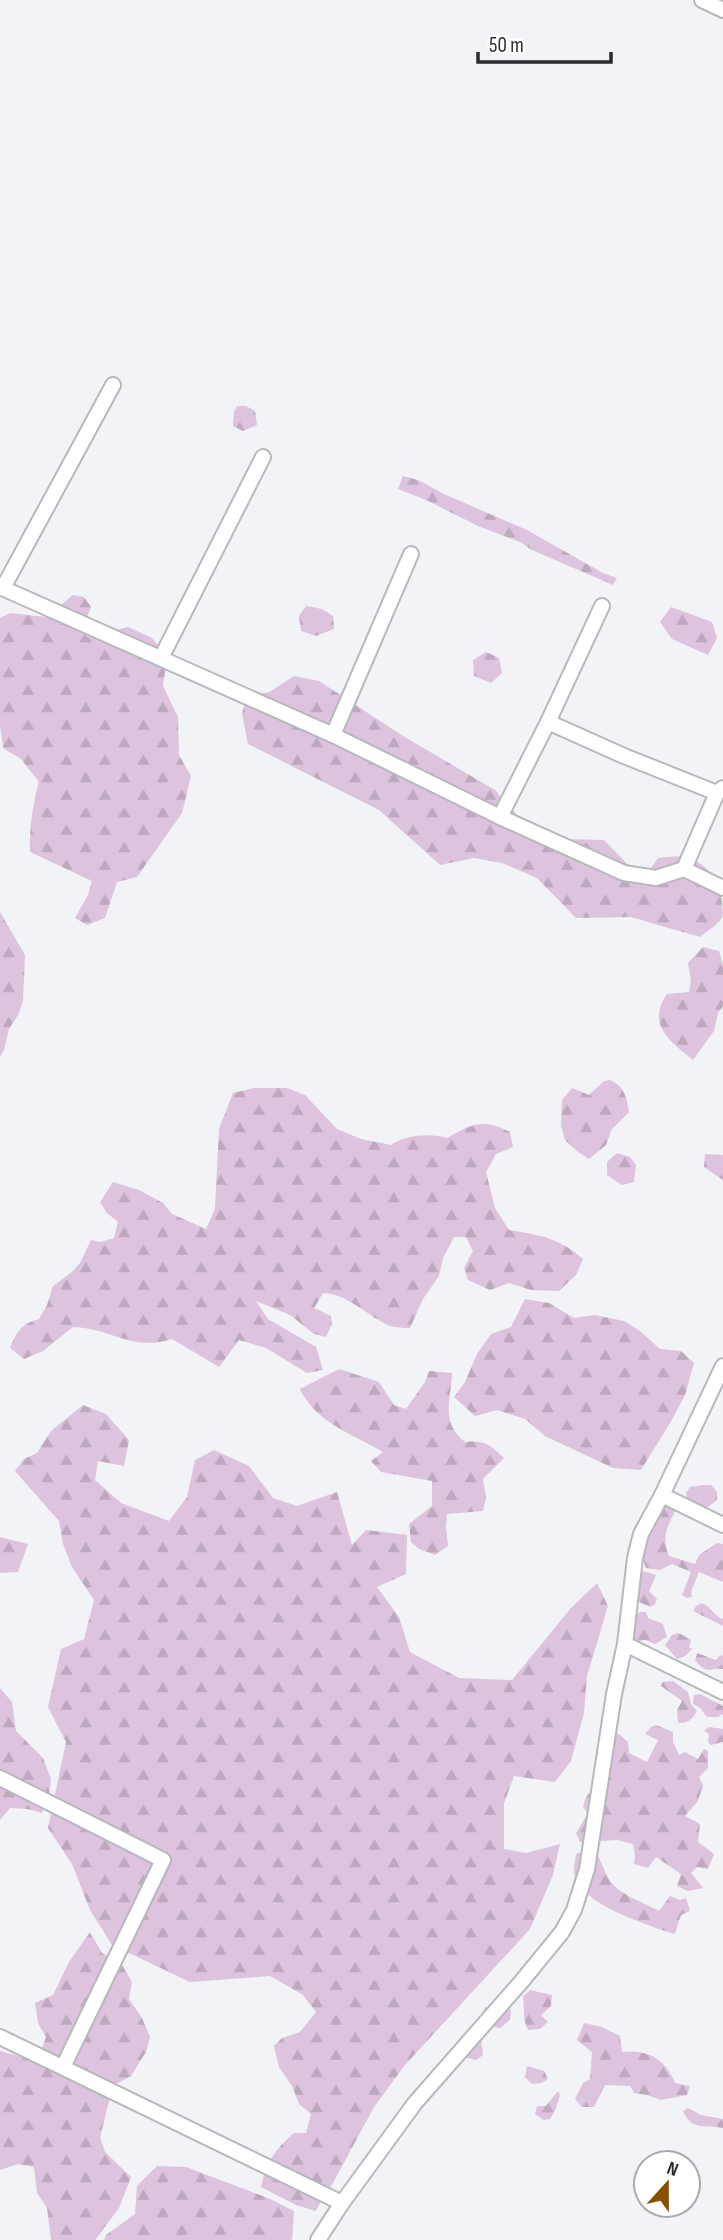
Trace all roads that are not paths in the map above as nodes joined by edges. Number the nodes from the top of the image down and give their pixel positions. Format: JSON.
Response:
{"nodes":[{"id":1,"x":702,"y":0,"type":"edge"},
{"id":2,"x":723,"y":10,"type":"edge"},
{"id":3,"x":113,"y":385,"type":"dead end"},
{"id":4,"x":263,"y":457,"type":"dead end"},
{"id":5,"x":411,"y":554,"type":"dead end"},
{"id":6,"x":2,"y":588,"type":"edge"},
{"id":7,"x":602,"y":606,"type":"dead end"},
{"id":8,"x":161,"y":658,"type":"junction"},
{"id":9,"x":548,"y":722,"type":"junction"},
{"id":10,"x":333,"y":735,"type":"junction"},
{"id":11,"x":720,"y":791,"type":"edge"},
{"id":12,"x":500,"y":817,"type":"junction"},
{"id":13,"x":684,"y":869,"type":"junction"},
{"id":14,"x":723,"y":888,"type":"edge"},
{"id":15,"x":723,"y":1366,"type":"edge"},
{"id":16,"x":662,"y":1495,"type":"junction"},
{"id":17,"x":723,"y":1525,"type":"edge"},
{"id":18,"x":625,"y":1644,"type":"junction"},
{"id":19,"x":723,"y":1692,"type":"edge"},
{"id":20,"x":0,"y":1778,"type":"edge"},
{"id":21,"x":0,"y":2036,"type":"edge"},
{"id":22,"x":63,"y":2067,"type":"junction"},
{"id":23,"x":342,"y":2203,"type":"junction"},
{"id":24,"x":318,"y":2240,"type":"edge"}],
"edges":[{"from":1,"to":2,"type":"street"},
{"from":3,"to":6,"type":"street"},
{"from":4,"to":8,"type":"street"},
{"from":5,"to":10,"type":"street"},
{"from":6,"to":8,"type":"street"},
{"from":7,"to":9,"type":"street"},
{"from":8,"to":10,"type":"street"},
{"from":9,"to":11,"type":"street"},
{"from":9,"to":12,"type":"street"},
{"from":10,"to":12,"type":"street"},
{"from":11,"to":13,"type":"street"},
{"from":12,"to":13,"type":"street"},
{"from":13,"to":14,"type":"street"},
{"from":15,"to":16,"type":"street"},
{"from":16,"to":17,"type":"street"},
{"from":16,"to":18,"type":"street"},
{"from":18,"to":19,"type":"street"},
{"from":18,"to":23,"type":"street"},
{"from":20,"to":22,"type":"street"},
{"from":21,"to":22,"type":"street"},
{"from":22,"to":23,"type":"street"},
{"from":23,"to":24,"type":"street"}]}
